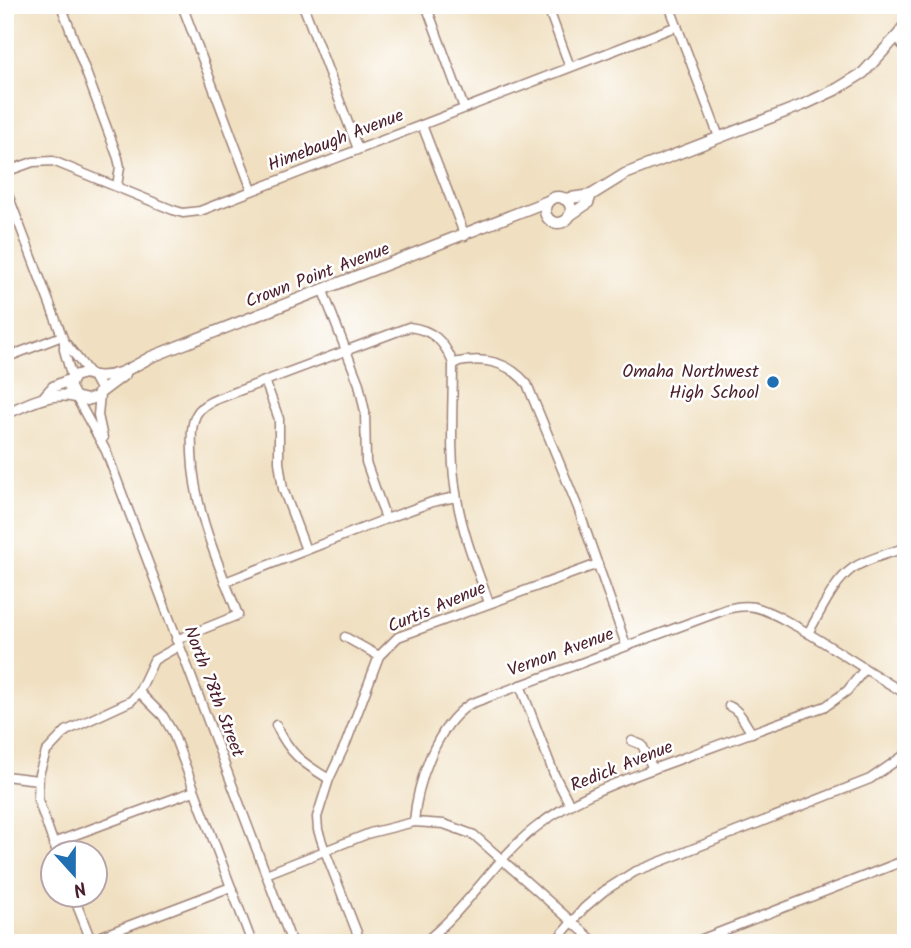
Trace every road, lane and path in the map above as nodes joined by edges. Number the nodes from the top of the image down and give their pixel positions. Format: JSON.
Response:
{"nodes":[{"id":1,"x":182,"y":5,"type":"edge"},
{"id":2,"x":303,"y":5,"type":"edge"},
{"id":3,"x":426,"y":5,"type":"edge"},
{"id":4,"x":547,"y":5,"type":"edge"},
{"id":5,"x":669,"y":5,"type":"edge"},
{"id":6,"x":65,"y":7,"type":"edge"},
{"id":7,"x":677,"y":26,"type":"junction"},
{"id":8,"x":903,"y":29,"type":"edge"},
{"id":9,"x":905,"y":47,"type":"edge"},
{"id":10,"x":883,"y":52,"type":"junction"},
{"id":11,"x":570,"y":67,"type":"junction"},
{"id":12,"x":464,"y":108,"type":"junction"},
{"id":13,"x":422,"y":125,"type":"junction"},
{"id":14,"x":719,"y":137,"type":"junction"},
{"id":15,"x":358,"y":149,"type":"junction"},
{"id":16,"x":5,"y":172,"type":"edge"},
{"id":17,"x":117,"y":186,"type":"junction"},
{"id":18,"x":5,"y":187,"type":"edge"},
{"id":19,"x":252,"y":190,"type":"junction"},
{"id":20,"x":591,"y":195,"type":"junction"},
{"id":21,"x":564,"y":199,"type":"junction"},
{"id":22,"x":548,"y":201,"type":"junction"},
{"id":23,"x":520,"y":214,"type":"junction"},
{"id":24,"x":569,"y":216,"type":"junction"},
{"id":25,"x":547,"y":217,"type":"junction"},
{"id":26,"x":465,"y":236,"type":"junction"},
{"id":27,"x":323,"y":291,"type":"junction"},
{"id":28,"x":63,"y":338,"type":"junction"},
{"id":29,"x":346,"y":349,"type":"junction"},
{"id":30,"x":5,"y":358,"type":"edge"},
{"id":31,"x":453,"y":363,"type":"junction"},
{"id":32,"x":128,"y":370,"type":"junction"},
{"id":33,"x":92,"y":375,"type":"junction"},
{"id":34,"x":71,"y":379,"type":"junction"},
{"id":35,"x":265,"y":381,"type":"junction"},
{"id":36,"x":100,"y":393,"type":"junction"},
{"id":37,"x":44,"y":396,"type":"junction"},
{"id":38,"x":76,"y":398,"type":"junction"},
{"id":39,"x":5,"y":414,"type":"edge"},
{"id":40,"x":106,"y":451,"type":"junction"},
{"id":41,"x":456,"y":497,"type":"junction"},
{"id":42,"x":386,"y":519,"type":"junction"},
{"id":43,"x":906,"y":548,"type":"edge"},
{"id":44,"x":306,"y":550,"type":"junction"},
{"id":45,"x":598,"y":564,"type":"junction"},
{"id":46,"x":225,"y":582,"type":"junction"},
{"id":47,"x":489,"y":603,"type":"junction"},
{"id":48,"x":808,"y":633,"type":"junction"},
{"id":49,"x":345,"y":637,"type":"dead end"},
{"id":50,"x":178,"y":643,"type":"junction"},
{"id":51,"x":626,"y":645,"type":"junction"},
{"id":52,"x":379,"y":656,"type":"junction"},
{"id":53,"x":864,"y":670,"type":"junction"},
{"id":54,"x":520,"y":685,"type":"junction"},
{"id":55,"x":139,"y":692,"type":"junction"},
{"id":56,"x":906,"y":694,"type":"edge"},
{"id":57,"x":729,"y":706,"type":"dead end"},
{"id":58,"x":276,"y":725,"type":"dead end"},
{"id":59,"x":752,"y":733,"type":"junction"},
{"id":60,"x":632,"y":741,"type":"dead end"},
{"id":61,"x":906,"y":754,"type":"edge"},
{"id":62,"x":653,"y":769,"type":"junction"},
{"id":63,"x":5,"y":776,"type":"edge"},
{"id":64,"x":329,"y":779,"type":"junction"},
{"id":65,"x":38,"y":780,"type":"junction"},
{"id":66,"x":194,"y":791,"type":"junction"},
{"id":67,"x":570,"y":805,"type":"junction"},
{"id":68,"x":414,"y":822,"type":"junction"},
{"id":69,"x":52,"y":839,"type":"edge"},
{"id":70,"x":64,"y":839,"type":"edge"},
{"id":71,"x":326,"y":851,"type":"junction"},
{"id":72,"x":502,"y":860,"type":"junction"},
{"id":73,"x":906,"y":860,"type":"edge"},
{"id":74,"x":266,"y":874,"type":"junction"},
{"id":75,"x":231,"y":887,"type":"junction"},
{"id":76,"x":79,"y":909,"type":"edge"},
{"id":77,"x":572,"y":922,"type":"junction"},
{"id":78,"x":91,"y":942,"type":"edge"},
{"id":79,"x":252,"y":943,"type":"edge"},
{"id":80,"x":292,"y":943,"type":"edge"},
{"id":81,"x":361,"y":943,"type":"edge"},
{"id":82,"x":423,"y":943,"type":"edge"},
{"id":83,"x":554,"y":943,"type":"edge"},
{"id":84,"x":596,"y":943,"type":"edge"},
{"id":85,"x":692,"y":943,"type":"edge"}],
"edges":[{"from":1,"to":19,"type":"street"},
{"from":2,"to":15,"type":"street"},
{"from":3,"to":12,"type":"street"},
{"from":4,"to":11,"type":"street"},
{"from":5,"to":7,"type":"street"},
{"from":6,"to":17,"type":"street"},
{"from":7,"to":11,"type":"street","name":"Himebaugh Avenue"},
{"from":7,"to":14,"type":"street"},
{"from":8,"to":9,"type":"main road"},
{"from":8,"to":10,"type":"main road"},
{"from":9,"to":10,"type":"main road"},
{"from":10,"to":14,"type":"main road"},
{"from":11,"to":12,"type":"street","name":"Himebaugh Avenue"},
{"from":12,"to":13,"type":"street","name":"Himebaugh Avenue"},
{"from":13,"to":15,"type":"street","name":"Himebaugh Avenue"},
{"from":13,"to":26,"type":"street"},
{"from":14,"to":20,"type":"main road"},
{"from":15,"to":19,"type":"street","name":"Himebaugh Avenue"},
{"from":16,"to":17,"type":"street","name":"Himebaugh Avenue"},
{"from":17,"to":19,"type":"street","name":"Himebaugh Avenue"},
{"from":18,"to":28,"type":"street"},
{"from":20,"to":21,"type":"main road"},
{"from":20,"to":24,"type":"main road"},
{"from":21,"to":22,"type":"main road"},
{"from":21,"to":24,"type":"main road"},
{"from":22,"to":23,"type":"main road","name":"Crown Point Avenue"},
{"from":22,"to":25,"type":"main road"},
{"from":23,"to":25,"type":"main road","name":"Crown Point Avenue"},
{"from":23,"to":26,"type":"main road","name":"Crown Point Avenue"},
{"from":24,"to":25,"type":"main road"},
{"from":26,"to":27,"type":"main road","name":"Crown Point Avenue"},
{"from":27,"to":29,"type":"street"},
{"from":27,"to":32,"type":"main road","name":"Crown Point Avenue"},
{"from":28,"to":30,"type":"street"},
{"from":28,"to":33,"type":"street"},
{"from":28,"to":34,"type":"street"},
{"from":29,"to":31,"type":"street"},
{"from":29,"to":35,"type":"street"},
{"from":29,"to":42,"type":"street"},
{"from":31,"to":41,"type":"street"},
{"from":31,"to":45,"type":"street"},
{"from":32,"to":33,"type":"main road","name":"Crown Point Avenue"},
{"from":32,"to":36,"type":"main road","name":"Crown Point Avenue"},
{"from":33,"to":34,"type":"main road"},
{"from":33,"to":36,"type":"main road"},
{"from":34,"to":37,"type":"main road"},
{"from":34,"to":38,"type":"main road"},
{"from":35,"to":44,"type":"street"},
{"from":35,"to":46,"type":"street"},
{"from":36,"to":38,"type":"main road"},
{"from":36,"to":40,"type":"street"},
{"from":37,"to":38,"type":"main road"},
{"from":37,"to":39,"type":"main road"},
{"from":38,"to":40,"type":"street"},
{"from":40,"to":50,"type":"street","name":"North 78th Street"},
{"from":41,"to":42,"type":"street"},
{"from":41,"to":47,"type":"street"},
{"from":42,"to":44,"type":"street"},
{"from":43,"to":48,"type":"street"},
{"from":44,"to":46,"type":"street"},
{"from":45,"to":47,"type":"street","name":"Curtis Avenue"},
{"from":45,"to":51,"type":"street"},
{"from":46,"to":50,"type":"street"},
{"from":47,"to":52,"type":"street","name":"Curtis Avenue"},
{"from":48,"to":51,"type":"street","name":"Vernon Avenue"},
{"from":48,"to":53,"type":"street","name":"Vernon Avenue"},
{"from":49,"to":52,"type":"street"},
{"from":50,"to":55,"type":"street"},
{"from":50,"to":74,"type":"street","name":"North 78th Street"},
{"from":51,"to":54,"type":"street","name":"Vernon Avenue"},
{"from":52,"to":64,"type":"street","name":"Curtis Avenue"},
{"from":53,"to":56,"type":"street","name":"Vernon Avenue"},
{"from":53,"to":59,"type":"street","name":"Redick Avenue"},
{"from":54,"to":67,"type":"street"},
{"from":54,"to":68,"type":"street","name":"Vernon Avenue"},
{"from":55,"to":65,"type":"street"},
{"from":55,"to":66,"type":"street"},
{"from":57,"to":59,"type":"street"},
{"from":58,"to":64,"type":"street"},
{"from":59,"to":62,"type":"street","name":"Redick Avenue"},
{"from":60,"to":62,"type":"street"},
{"from":61,"to":77,"type":"street"},
{"from":62,"to":67,"type":"street","name":"Redick Avenue"},
{"from":63,"to":65,"type":"street"},
{"from":64,"to":71,"type":"street","name":"Curtis Avenue"},
{"from":65,"to":69,"type":"street"},
{"from":66,"to":70,"type":"street"},
{"from":66,"to":75,"type":"street"},
{"from":67,"to":72,"type":"street","name":"Redick Avenue"},
{"from":68,"to":71,"type":"street"},
{"from":68,"to":72,"type":"street"},
{"from":71,"to":74,"type":"street"},
{"from":71,"to":81,"type":"street"},
{"from":72,"to":77,"type":"street"},
{"from":72,"to":82,"type":"street","name":"Redick Avenue"},
{"from":73,"to":85,"type":"street"},
{"from":74,"to":80,"type":"street","name":"North 78th Street"},
{"from":75,"to":78,"type":"street"},
{"from":75,"to":79,"type":"street"},
{"from":76,"to":78,"type":"street"},
{"from":77,"to":83,"type":"street"},
{"from":77,"to":84,"type":"street"}]}
